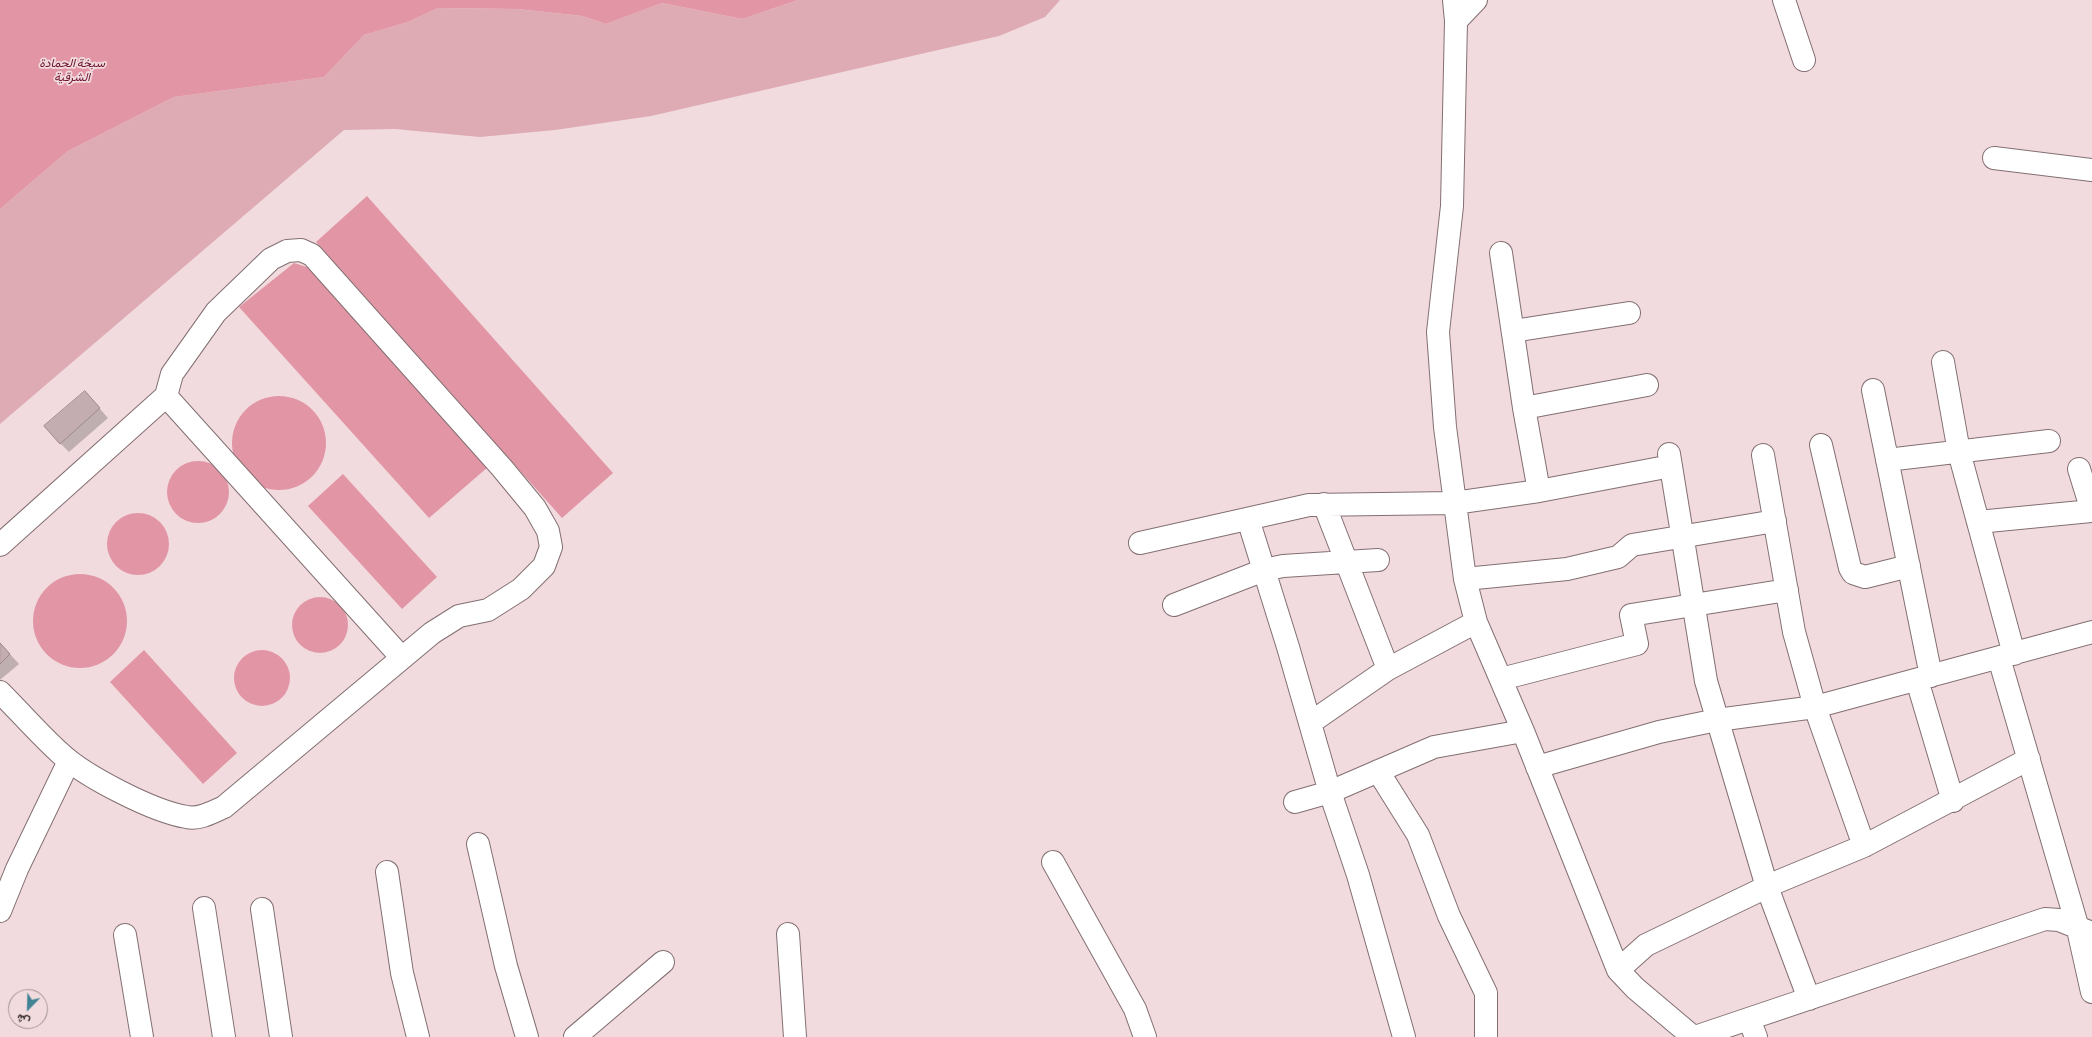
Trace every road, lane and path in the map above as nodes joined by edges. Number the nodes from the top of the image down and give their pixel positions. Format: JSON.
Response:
{"nodes":[{"id":1,"x":1476,"y":0,"type":"edge"},
{"id":2,"x":1784,"y":0,"type":"edge"},
{"id":3,"x":1455,"y":10,"type":"edge"},
{"id":4,"x":1804,"y":60,"type":"dead end"},
{"id":5,"x":1994,"y":158,"type":"dead end"},
{"id":6,"x":2092,"y":170,"type":"edge"},
{"id":7,"x":1501,"y":253,"type":"dead end"},
{"id":8,"x":1629,"y":313,"type":"dead end"},
{"id":9,"x":1512,"y":331,"type":"junction"},
{"id":10,"x":1943,"y":362,"type":"dead end"},
{"id":11,"x":1647,"y":385,"type":"dead end"},
{"id":12,"x":1873,"y":390,"type":"dead end"},
{"id":13,"x":166,"y":396,"type":"junction"},
{"id":14,"x":1524,"y":408,"type":"junction"},
{"id":15,"x":2049,"y":441,"type":"dead end"},
{"id":16,"x":1821,"y":445,"type":"dead end"},
{"id":17,"x":1959,"y":452,"type":"junction"},
{"id":18,"x":1763,"y":455,"type":"dead end"},
{"id":19,"x":1887,"y":460,"type":"junction"},
{"id":20,"x":2079,"y":469,"type":"dead end"},
{"id":21,"x":1539,"y":491,"type":"junction"},
{"id":22,"x":1454,"y":502,"type":"junction"},
{"id":23,"x":1324,"y":504,"type":"junction"},
{"id":24,"x":2092,"y":511,"type":"edge"},
{"id":25,"x":1248,"y":519,"type":"junction"},
{"id":26,"x":1775,"y":521,"type":"junction"},
{"id":27,"x":1978,"y":522,"type":"junction"},
{"id":28,"x":1682,"y":537,"type":"junction"},
{"id":29,"x":1140,"y":543,"type":"dead end"},
{"id":30,"x":0,"y":545,"type":"edge"},
{"id":31,"x":1378,"y":560,"type":"dead end"},
{"id":32,"x":1346,"y":562,"type":"junction"},
{"id":33,"x":1909,"y":566,"type":"junction"},
{"id":34,"x":1264,"y":570,"type":"junction"},
{"id":35,"x":1465,"y":579,"type":"junction"},
{"id":36,"x":1787,"y":590,"type":"junction"},
{"id":37,"x":1174,"y":605,"type":"dead end"},
{"id":38,"x":1694,"y":606,"type":"junction"},
{"id":39,"x":1476,"y":622,"type":"junction"},
{"id":40,"x":2092,"y":632,"type":"edge"},
{"id":41,"x":2006,"y":656,"type":"junction"},
{"id":42,"x":402,"y":658,"type":"junction"},
{"id":43,"x":1388,"y":669,"type":"junction"},
{"id":44,"x":1924,"y":678,"type":"junction"},
{"id":45,"x":1501,"y":679,"type":"junction"},
{"id":46,"x":0,"y":692,"type":"edge"},
{"id":47,"x":1815,"y":707,"type":"junction"},
{"id":48,"x":1717,"y":720,"type":"junction"},
{"id":49,"x":1310,"y":723,"type":"junction"},
{"id":50,"x":1523,"y":731,"type":"junction"},
{"id":51,"x":2029,"y":759,"type":"junction"},
{"id":52,"x":69,"y":761,"type":"junction"},
{"id":53,"x":1537,"y":766,"type":"junction"},
{"id":54,"x":1378,"y":770,"type":"junction"},
{"id":55,"x":1330,"y":792,"type":"junction"},
{"id":56,"x":1953,"y":801,"type":"junction"},
{"id":57,"x":1295,"y":802,"type":"dead end"},
{"id":58,"x":478,"y":844,"type":"dead end"},
{"id":59,"x":1864,"y":846,"type":"junction"},
{"id":60,"x":1053,"y":862,"type":"dead end"},
{"id":61,"x":387,"y":872,"type":"dead end"},
{"id":62,"x":1767,"y":887,"type":"junction"},
{"id":63,"x":204,"y":908,"type":"dead end"},
{"id":64,"x":262,"y":909,"type":"dead end"},
{"id":65,"x":0,"y":911,"type":"edge"},
{"id":66,"x":2084,"y":929,"type":"edge"},
{"id":67,"x":788,"y":934,"type":"dead end"},
{"id":68,"x":125,"y":935,"type":"dead end"},
{"id":69,"x":663,"y":962,"type":"dead end"},
{"id":70,"x":1618,"y":970,"type":"junction"},
{"id":71,"x":2092,"y":992,"type":"edge"},
{"id":72,"x":1809,"y":999,"type":"junction"},
{"id":73,"x":1753,"y":1028,"type":"edge"},
{"id":74,"x":142,"y":1037,"type":"edge"},
{"id":75,"x":224,"y":1037,"type":"edge"},
{"id":76,"x":281,"y":1037,"type":"edge"},
{"id":77,"x":418,"y":1037,"type":"edge"},
{"id":78,"x":527,"y":1037,"type":"edge"},
{"id":79,"x":575,"y":1037,"type":"edge"},
{"id":80,"x":795,"y":1037,"type":"edge"},
{"id":81,"x":1145,"y":1037,"type":"edge"},
{"id":82,"x":1404,"y":1037,"type":"edge"},
{"id":83,"x":1486,"y":1037,"type":"edge"},
{"id":84,"x":1694,"y":1037,"type":"edge"}],
"edges":[{"from":1,"to":3,"type":"street"},
{"from":2,"to":4,"type":"street"},
{"from":3,"to":22,"type":"street"},
{"from":5,"to":6,"type":"street"},
{"from":7,"to":9,"type":"street"},
{"from":8,"to":9,"type":"street"},
{"from":9,"to":14,"type":"street"},
{"from":10,"to":17,"type":"street"},
{"from":11,"to":14,"type":"street"},
{"from":12,"to":19,"type":"street"},
{"from":13,"to":30,"type":"street"},
{"from":13,"to":42,"type":"street"},
{"from":13,"to":42,"type":"street"},
{"from":14,"to":21,"type":"street"},
{"from":15,"to":17,"type":"street"},
{"from":16,"to":33,"type":"street"},
{"from":17,"to":19,"type":"street"},
{"from":17,"to":27,"type":"street"},
{"from":18,"to":26,"type":"street"},
{"from":19,"to":33,"type":"street"},
{"from":20,"to":24,"type":"street"},
{"from":21,"to":22,"type":"street"},
{"from":21,"to":28,"type":"street"},
{"from":22,"to":23,"type":"street"},
{"from":22,"to":35,"type":"street"},
{"from":23,"to":25,"type":"street"},
{"from":23,"to":32,"type":"street"},
{"from":24,"to":27,"type":"street"},
{"from":25,"to":29,"type":"street"},
{"from":25,"to":34,"type":"street"},
{"from":26,"to":28,"type":"street"},
{"from":26,"to":36,"type":"street"},
{"from":27,"to":41,"type":"street"},
{"from":28,"to":35,"type":"street"},
{"from":28,"to":38,"type":"street"},
{"from":31,"to":32,"type":"street"},
{"from":32,"to":34,"type":"street"},
{"from":32,"to":43,"type":"street"},
{"from":33,"to":44,"type":"street"},
{"from":34,"to":37,"type":"street"},
{"from":34,"to":49,"type":"street"},
{"from":35,"to":39,"type":"street"},
{"from":36,"to":38,"type":"street"},
{"from":36,"to":47,"type":"street"},
{"from":38,"to":45,"type":"street"},
{"from":38,"to":48,"type":"street"},
{"from":39,"to":43,"type":"street"},
{"from":39,"to":45,"type":"street"},
{"from":40,"to":41,"type":"street"},
{"from":41,"to":44,"type":"street"},
{"from":41,"to":51,"type":"street"},
{"from":42,"to":52,"type":"street"},
{"from":43,"to":49,"type":"street"},
{"from":44,"to":47,"type":"street"},
{"from":44,"to":56,"type":"street"},
{"from":45,"to":50,"type":"street"},
{"from":46,"to":52,"type":"street"},
{"from":47,"to":48,"type":"street"},
{"from":47,"to":59,"type":"street"},
{"from":48,"to":53,"type":"street"},
{"from":48,"to":62,"type":"street"},
{"from":49,"to":55,"type":"street"},
{"from":50,"to":53,"type":"street"},
{"from":50,"to":54,"type":"street"},
{"from":51,"to":56,"type":"street"},
{"from":51,"to":66,"type":"street"},
{"from":52,"to":65,"type":"street"},
{"from":53,"to":70,"type":"street"},
{"from":54,"to":55,"type":"street"},
{"from":54,"to":83,"type":"street"},
{"from":55,"to":57,"type":"street"},
{"from":55,"to":82,"type":"street"},
{"from":56,"to":59,"type":"street"},
{"from":58,"to":78,"type":"street"},
{"from":59,"to":62,"type":"street"},
{"from":60,"to":81,"type":"street"},
{"from":61,"to":77,"type":"street"},
{"from":62,"to":70,"type":"street"},
{"from":62,"to":72,"type":"street"},
{"from":63,"to":75,"type":"street"},
{"from":64,"to":76,"type":"street"},
{"from":66,"to":71,"type":"street"},
{"from":66,"to":72,"type":"street"},
{"from":67,"to":80,"type":"street"},
{"from":68,"to":74,"type":"street"},
{"from":69,"to":79,"type":"street"},
{"from":70,"to":84,"type":"street"},
{"from":72,"to":73,"type":"street"},
{"from":73,"to":84,"type":"street"}]}
